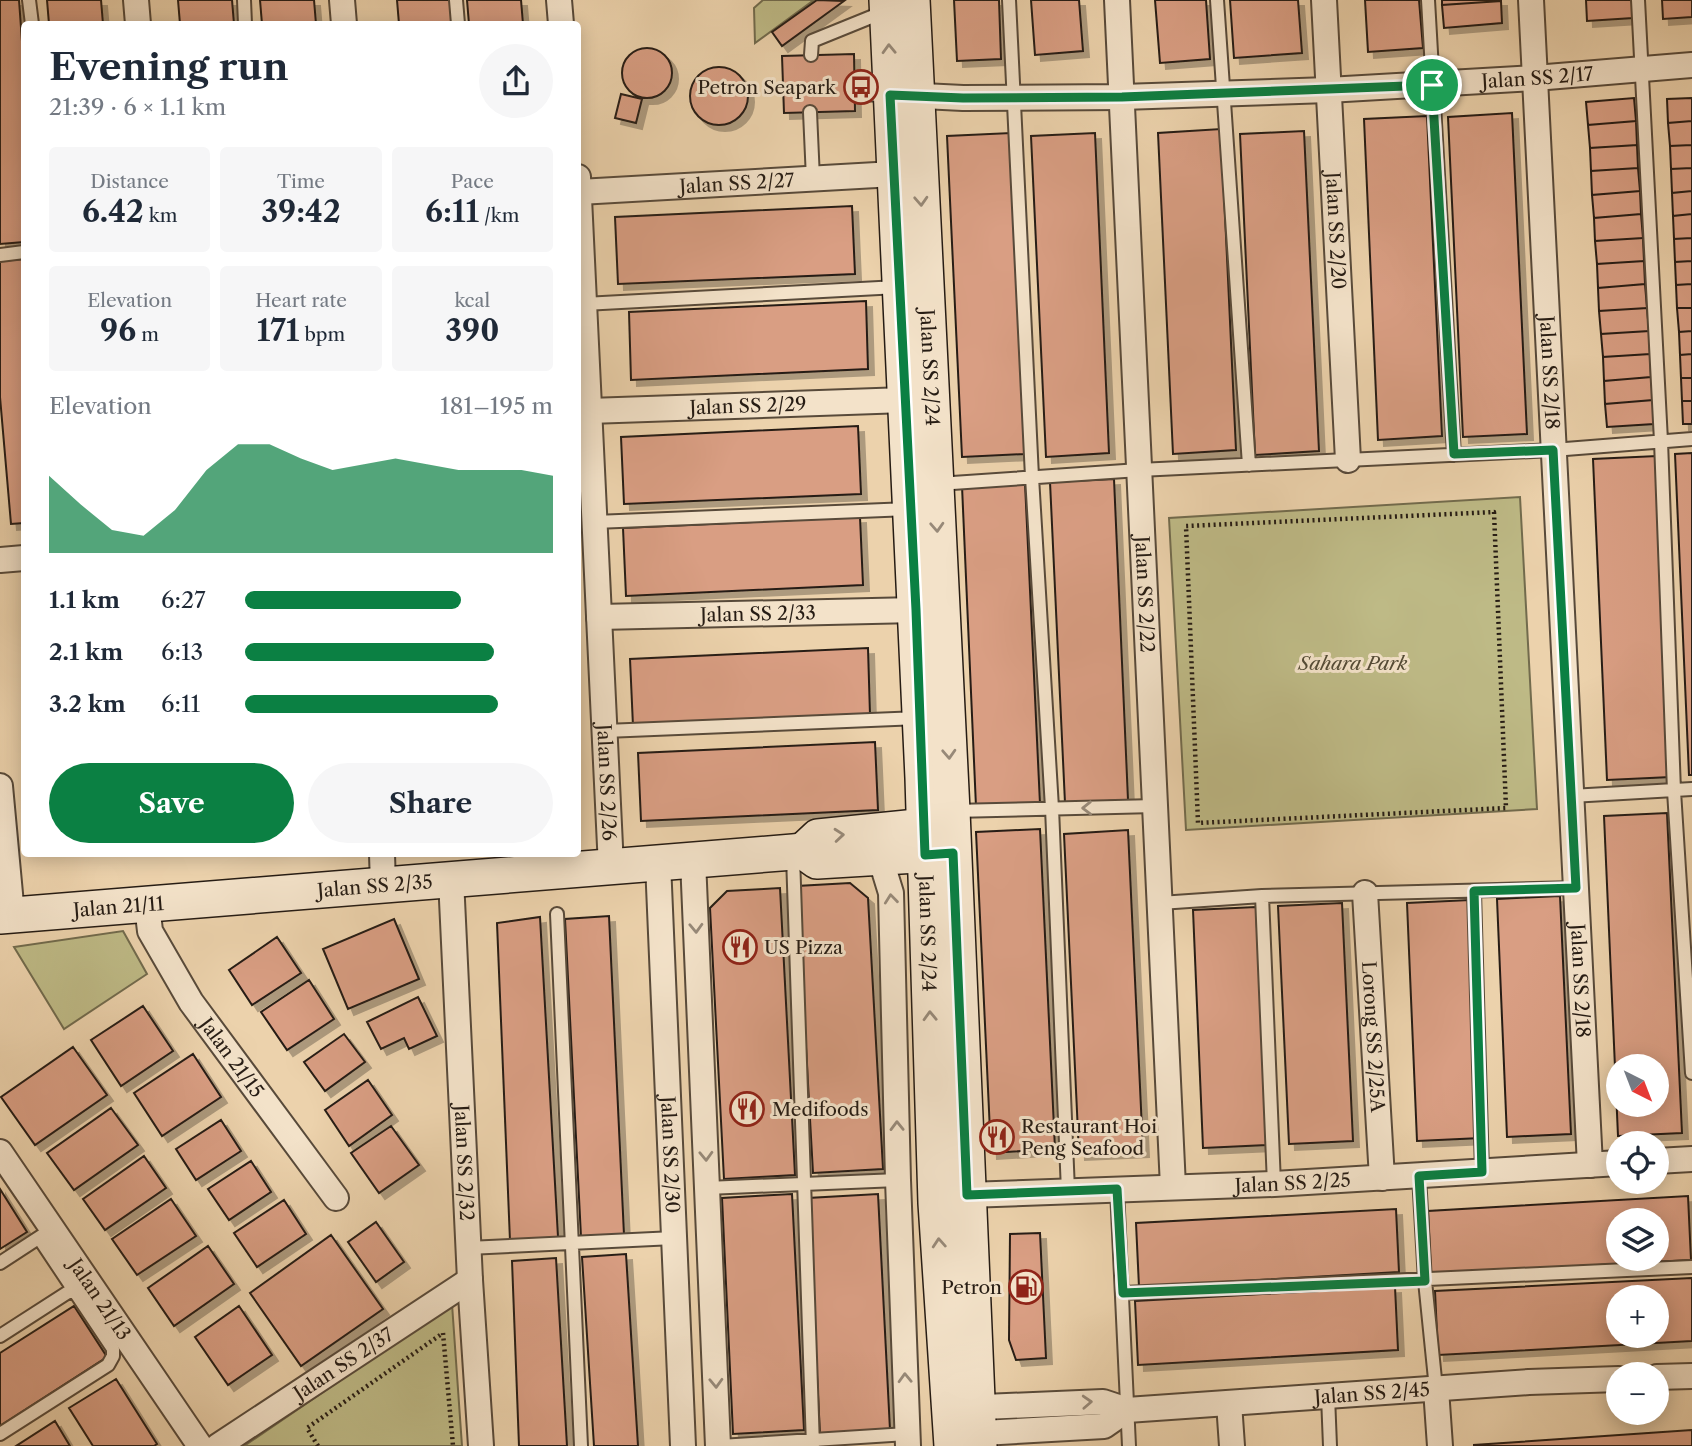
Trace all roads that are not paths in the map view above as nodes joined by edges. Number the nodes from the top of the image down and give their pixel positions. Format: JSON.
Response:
{"nodes":[{"id":1,"x":29,"y":0,"type":"edge"},
{"id":2,"x":136,"y":0,"type":"edge"},
{"id":3,"x":244,"y":0,"type":"edge"},
{"id":4,"x":342,"y":0,"type":"edge"},
{"id":5,"x":456,"y":0,"type":"edge"},
{"id":6,"x":559,"y":0,"type":"edge"},
{"id":7,"x":1009,"y":0,"type":"edge"},
{"id":8,"x":1117,"y":0,"type":"edge"},
{"id":9,"x":1217,"y":0,"type":"edge"},
{"id":10,"x":1324,"y":0,"type":"edge"},
{"id":11,"x":1428,"y":0,"type":"edge"},
{"id":12,"x":1531,"y":0,"type":"edge"},
{"id":13,"x":1637,"y":0,"type":"edge"},
{"id":14,"x":896,"y":3,"type":"edge"},
{"id":15,"x":32,"y":21,"type":"edge"},
{"id":16,"x":138,"y":21,"type":"edge"},
{"id":17,"x":245,"y":21,"type":"edge"},
{"id":18,"x":344,"y":21,"type":"edge"},
{"id":19,"x":458,"y":21,"type":"edge"},
{"id":20,"x":561,"y":21,"type":"edge"},
{"id":21,"x":811,"y":55,"type":"dead end"},
{"id":22,"x":1692,"y":65,"type":"edge"},
{"id":23,"x":1641,"y":69,"type":"junction"},
{"id":24,"x":1535,"y":78,"type":"junction"},
{"id":25,"x":1432,"y":85,"type":"junction"},
{"id":26,"x":1328,"y":90,"type":"junction"},
{"id":27,"x":1222,"y":93,"type":"junction"},
{"id":28,"x":854,"y":94,"type":"dead end"},
{"id":29,"x":903,"y":95,"type":"junction"},
{"id":30,"x":1013,"y":97,"type":"junction"},
{"id":31,"x":1122,"y":97,"type":"junction"},
{"id":32,"x":963,"y":98,"type":"junction"},
{"id":33,"x":810,"y":112,"type":"dead end"},
{"id":34,"x":918,"y":133,"type":"junction"},
{"id":35,"x":894,"y":174,"type":"junction"},
{"id":36,"x":813,"y":179,"type":"junction"},
{"id":37,"x":581,"y":184,"type":"edge"},
{"id":38,"x":581,"y":244,"type":"edge"},
{"id":39,"x":21,"y":252,"type":"edge"},
{"id":40,"x":0,"y":255,"type":"edge"},
{"id":41,"x":900,"y":287,"type":"junction"},
{"id":42,"x":584,"y":304,"type":"junction"},
{"id":43,"x":905,"y":400,"type":"junction"},
{"id":44,"x":589,"y":411,"type":"junction"},
{"id":45,"x":1692,"y":439,"type":"edge"},
{"id":46,"x":1661,"y":441,"type":"junction"},
{"id":47,"x":1553,"y":450,"type":"junction"},
{"id":48,"x":1454,"y":454,"type":"junction"},
{"id":49,"x":1348,"y":460,"type":"junction"},
{"id":50,"x":1249,"y":465,"type":"junction"},
{"id":51,"x":1139,"y":470,"type":"junction"},
{"id":52,"x":1032,"y":477,"type":"junction"},
{"id":53,"x":935,"y":484,"type":"junction"},
{"id":54,"x":911,"y":509,"type":"junction"},
{"id":55,"x":586,"y":523,"type":"edge"},
{"id":56,"x":21,"y":558,"type":"edge"},
{"id":57,"x":0,"y":560,"type":"edge"},
{"id":58,"x":916,"y":610,"type":"junction"},
{"id":59,"x":599,"y":617,"type":"junction"},
{"id":60,"x":919,"y":718,"type":"junction"},
{"id":61,"x":605,"y":731,"type":"junction"},
{"id":62,"x":923,"y":778,"type":"junction"},
{"id":63,"x":0,"y":786,"type":"edge"},
{"id":64,"x":1692,"y":789,"type":"edge"},
{"id":65,"x":1674,"y":790,"type":"junction"},
{"id":66,"x":1571,"y":796,"type":"junction"},
{"id":67,"x":1155,"y":806,"type":"junction"},
{"id":68,"x":1052,"y":808,"type":"junction"},
{"id":69,"x":941,"y":834,"type":"junction"},
{"id":70,"x":881,"y":844,"type":"junction"},
{"id":71,"x":798,"y":852,"type":"junction"},
{"id":72,"x":693,"y":860,"type":"junction"},
{"id":73,"x":658,"y":863,"type":"junction"},
{"id":74,"x":611,"y":867,"type":"junction"},
{"id":75,"x":382,"y":870,"type":"edge"},
{"id":76,"x":452,"y":879,"type":"junction"},
{"id":77,"x":1576,"y":888,"type":"junction"},
{"id":78,"x":1474,"y":891,"type":"junction"},
{"id":79,"x":1366,"y":893,"type":"junction"},
{"id":80,"x":1262,"y":895,"type":"junction"},
{"id":81,"x":239,"y":897,"type":"joint"},
{"id":82,"x":1160,"y":903,"type":"junction"},
{"id":83,"x":147,"y":905,"type":"junction"},
{"id":84,"x":927,"y":906,"type":"junction"},
{"id":85,"x":557,"y":914,"type":"dead end"},
{"id":86,"x":6,"y":916,"type":"edge"},
{"id":87,"x":1692,"y":1073,"type":"edge"},
{"id":88,"x":0,"y":1152,"type":"edge"},
{"id":89,"x":1692,"y":1159,"type":"edge"},
{"id":90,"x":1669,"y":1160,"type":"edge"},
{"id":91,"x":1606,"y":1164,"type":"edge"},
{"id":92,"x":1590,"y":1165,"type":"junction"},
{"id":93,"x":1482,"y":1172,"type":"junction"},
{"id":94,"x":1419,"y":1176,"type":"junction"},
{"id":95,"x":1382,"y":1178,"type":"junction"},
{"id":96,"x":898,"y":1180,"type":"junction"},
{"id":97,"x":804,"y":1184,"type":"junction"},
{"id":98,"x":1274,"y":1184,"type":"junction"},
{"id":99,"x":708,"y":1188,"type":"junction"},
{"id":100,"x":1173,"y":1188,"type":"junction"},
{"id":101,"x":1117,"y":1189,"type":"junction"},
{"id":102,"x":1068,"y":1191,"type":"junction"},
{"id":103,"x":967,"y":1195,"type":"junction"},
{"id":104,"x":336,"y":1198,"type":"dead end"},
{"id":105,"x":46,"y":1234,"type":"junction"},
{"id":106,"x":674,"y":1238,"type":"junction"},
{"id":107,"x":570,"y":1243,"type":"junction"},
{"id":108,"x":468,"y":1248,"type":"junction"},
{"id":109,"x":0,"y":1263,"type":"edge"},
{"id":110,"x":1692,"y":1267,"type":"edge"},
{"id":111,"x":470,"y":1280,"type":"junction"},
{"id":112,"x":1425,"y":1281,"type":"junction"},
{"id":113,"x":73,"y":1289,"type":"junction"},
{"id":114,"x":1123,"y":1293,"type":"junction"},
{"id":115,"x":0,"y":1336,"type":"edge"},
{"id":116,"x":1692,"y":1376,"type":"edge"},
{"id":117,"x":1669,"y":1377,"type":"edge"},
{"id":118,"x":1606,"y":1380,"type":"edge"},
{"id":119,"x":1436,"y":1389,"type":"junction"},
{"id":120,"x":1328,"y":1396,"type":"junction"},
{"id":121,"x":1229,"y":1403,"type":"junction"},
{"id":122,"x":1127,"y":1410,"type":"junction"},
{"id":123,"x":965,"y":1429,"type":"edge"},
{"id":124,"x":0,"y":1434,"type":"edge"},
{"id":125,"x":1030,"y":1438,"type":"edge"},
{"id":126,"x":908,"y":1440,"type":"edge"},
{"id":127,"x":813,"y":1443,"type":"edge"},
{"id":128,"x":200,"y":1446,"type":"edge"},
{"id":129,"x":218,"y":1446,"type":"edge"},
{"id":130,"x":481,"y":1446,"type":"edge"},
{"id":131,"x":581,"y":1446,"type":"edge"},
{"id":132,"x":682,"y":1446,"type":"edge"},
{"id":133,"x":719,"y":1446,"type":"edge"},
{"id":134,"x":1129,"y":1446,"type":"edge"},
{"id":135,"x":1232,"y":1446,"type":"edge"},
{"id":136,"x":1330,"y":1446,"type":"edge"},
{"id":137,"x":1440,"y":1446,"type":"edge"}],
"edges":[{"from":1,"to":15,"type":"lane"},
{"from":2,"to":16,"type":"street"},
{"from":3,"to":17,"type":"lane"},
{"from":4,"to":18,"type":"street"},
{"from":5,"to":19,"type":"lane"},
{"from":6,"to":20,"type":"street"},
{"from":7,"to":30,"type":"lane"},
{"from":8,"to":31,"type":"street","name":"Jalan SS 2/22"},
{"from":9,"to":27,"type":"lane"},
{"from":10,"to":26,"type":"street","name":"Jalan SS 2/20"},
{"from":11,"to":25,"type":"lane"},
{"from":12,"to":24,"type":"street","name":"Jalan SS 2/18"},
{"from":13,"to":23,"type":"lane"},
{"from":14,"to":21,"type":"lane"},
{"from":14,"to":29,"type":"main road","name":"Jalan SS 2/24"},
{"from":22,"to":23,"type":"street","name":"Jalan SS 2/17"},
{"from":23,"to":24,"type":"street","name":"Jalan SS 2/17"},
{"from":23,"to":46,"type":"lane"},
{"from":24,"to":25,"type":"street","name":"Jalan SS 2/17"},
{"from":24,"to":47,"type":"street","name":"Jalan SS 2/18"},
{"from":25,"to":26,"type":"street","name":"Jalan SS 2/17"},
{"from":25,"to":48,"type":"lane"},
{"from":26,"to":27,"type":"street","name":"Jalan SS 2/17"},
{"from":26,"to":49,"type":"street","name":"Jalan SS 2/20"},
{"from":27,"to":31,"type":"street","name":"Jalan SS 2/17"},
{"from":27,"to":50,"type":"lane"},
{"from":28,"to":29,"type":"lane"},
{"from":29,"to":32,"type":"street","name":"Jalan SS 2/17"},
{"from":29,"to":34,"type":"main road","name":"Jalan SS 2/24"},
{"from":29,"to":35,"type":"main road","name":"Jalan SS 2/24"},
{"from":30,"to":31,"type":"street","name":"Jalan SS 2/17"},
{"from":30,"to":32,"type":"street","name":"Jalan SS 2/17"},
{"from":30,"to":52,"type":"lane"},
{"from":31,"to":51,"type":"street","name":"Jalan SS 2/22"},
{"from":32,"to":34,"type":"street"},
{"from":33,"to":36,"type":"lane"},
{"from":34,"to":53,"type":"main road","name":"Jalan SS 2/24","one_way":true},
{"from":35,"to":36,"type":"street","name":"Jalan SS 2/27"},
{"from":35,"to":41,"type":"main road","name":"Jalan SS 2/24"},
{"from":36,"to":37,"type":"street","name":"Jalan SS 2/27"},
{"from":38,"to":42,"type":"street","name":"Jalan SS 2/26"},
{"from":39,"to":40,"type":"lane"},
{"from":41,"to":42,"type":"lane"},
{"from":41,"to":43,"type":"main road","name":"Jalan SS 2/24"},
{"from":42,"to":44,"type":"street","name":"Jalan SS 2/26"},
{"from":43,"to":44,"type":"street","name":"Jalan SS 2/29"},
{"from":43,"to":54,"type":"main road","name":"Jalan SS 2/24"},
{"from":44,"to":55,"type":"street","name":"Jalan SS 2/26"},
{"from":45,"to":46,"type":"lane"},
{"from":46,"to":47,"type":"lane"},
{"from":46,"to":65,"type":"lane"},
{"from":47,"to":48,"type":"lane"},
{"from":47,"to":66,"type":"street","name":"Jalan SS 2/18"},
{"from":48,"to":49,"type":"lane"},
{"from":49,"to":50,"type":"lane"},
{"from":50,"to":51,"type":"lane"},
{"from":51,"to":52,"type":"lane"},
{"from":51,"to":67,"type":"street","name":"Jalan SS 2/22"},
{"from":52,"to":53,"type":"lane"},
{"from":52,"to":68,"type":"lane"},
{"from":53,"to":69,"type":"main road","name":"Jalan SS 2/24","one_way":true},
{"from":54,"to":55,"type":"lane"},
{"from":54,"to":58,"type":"main road","name":"Jalan SS 2/24"},
{"from":55,"to":59,"type":"street","name":"Jalan SS 2/26"},
{"from":56,"to":57,"type":"street"},
{"from":58,"to":59,"type":"street","name":"Jalan SS 2/33"},
{"from":58,"to":60,"type":"main road","name":"Jalan SS 2/24"},
{"from":59,"to":61,"type":"street","name":"Jalan SS 2/26"},
{"from":60,"to":61,"type":"lane"},
{"from":60,"to":62,"type":"main road","name":"Jalan SS 2/24"},
{"from":61,"to":74,"type":"street","name":"Jalan SS 2/26"},
{"from":62,"to":69,"type":"main road","name":"Jalan SS 2/24"},
{"from":62,"to":70,"type":"main road"},
{"from":63,"to":86,"type":"street"},
{"from":64,"to":65,"type":"lane"},
{"from":65,"to":66,"type":"lane"},
{"from":65,"to":87,"type":"lane"},
{"from":66,"to":77,"type":"street","name":"Jalan SS 2/18"},
{"from":67,"to":68,"type":"lane","one_way":true},
{"from":67,"to":82,"type":"street","name":"Jalan SS 2/22"},
{"from":68,"to":69,"type":"lane"},
{"from":68,"to":102,"type":"lane"},
{"from":69,"to":70,"type":"main road","name":"Jalan SS 2/35"},
{"from":69,"to":84,"type":"main road","name":"Jalan SS 2/24"},
{"from":69,"to":103,"type":"main road","name":"Jalan SS 2/24"},
{"from":70,"to":71,"type":"main road","name":"Jalan SS 2/35"},
{"from":70,"to":84,"type":"main road"},
{"from":96,"to":70,"type":"street","one_way":true},
{"from":71,"to":72,"type":"main road","name":"Jalan SS 2/35"},
{"from":71,"to":97,"type":"lane"},
{"from":72,"to":73,"type":"main road","name":"Jalan SS 2/35"},
{"from":72,"to":99,"type":"street","one_way":true},
{"from":73,"to":74,"type":"main road","name":"Jalan SS 2/35"},
{"from":73,"to":106,"type":"street","name":"Jalan SS 2/30"},
{"from":74,"to":76,"type":"main road","name":"Jalan SS 2/35"},
{"from":75,"to":76,"type":"main road","name":"Jalan SS 2/35"},
{"from":75,"to":81,"type":"main road","name":"Jalan SS 2/35"},
{"from":76,"to":108,"type":"street","name":"Jalan SS 2/32"},
{"from":77,"to":78,"type":"lane"},
{"from":77,"to":92,"type":"street","name":"Jalan SS 2/18"},
{"from":78,"to":79,"type":"lane"},
{"from":78,"to":93,"type":"lane"},
{"from":79,"to":80,"type":"lane"},
{"from":79,"to":95,"type":"street","name":"Lorong SS 2/25A"},
{"from":80,"to":82,"type":"lane"},
{"from":80,"to":98,"type":"lane"},
{"from":81,"to":83,"type":"main road","name":"Jalan 21/11"},
{"from":82,"to":100,"type":"street","name":"Jalan SS 2/22"},
{"from":83,"to":86,"type":"main road","name":"Jalan 21/11"},
{"from":83,"to":104,"type":"street","name":"Jalan 21/15"},
{"from":123,"to":84,"type":"main road","name":"Jalan SS 2/24","one_way":true},
{"from":85,"to":107,"type":"lane"},
{"from":88,"to":105,"type":"street","name":"Jalan 21/13"},
{"from":89,"to":90,"type":"street"},
{"from":91,"to":92,"type":"street","name":"Jalan SS 2/25"},
{"from":92,"to":93,"type":"street","name":"Jalan SS 2/25"},
{"from":93,"to":94,"type":"street","name":"Jalan SS 2/25"},
{"from":94,"to":95,"type":"street","name":"Jalan SS 2/25"},
{"from":94,"to":112,"type":"lane"},
{"from":95,"to":98,"type":"street","name":"Jalan SS 2/25"},
{"from":96,"to":97,"type":"lane"},
{"from":126,"to":96,"type":"street","one_way":true},
{"from":97,"to":99,"type":"lane"},
{"from":97,"to":127,"type":"lane"},
{"from":98,"to":100,"type":"street","name":"Jalan SS 2/25"},
{"from":99,"to":133,"type":"street","one_way":true},
{"from":100,"to":101,"type":"street","name":"Jalan SS 2/25"},
{"from":101,"to":102,"type":"street","name":"Jalan SS 2/25"},
{"from":101,"to":114,"type":"lane"},
{"from":102,"to":103,"type":"street","name":"Jalan SS 2/25"},
{"from":103,"to":123,"type":"main road","name":"Jalan SS 2/24"},
{"from":105,"to":109,"type":"lane"},
{"from":105,"to":113,"type":"lane"},
{"from":105,"to":128,"type":"street","name":"Jalan 21/13"},
{"from":106,"to":107,"type":"lane"},
{"from":106,"to":132,"type":"street","name":"Jalan SS 2/30"},
{"from":107,"to":108,"type":"lane"},
{"from":107,"to":131,"type":"lane"},
{"from":108,"to":111,"type":"street","name":"Jalan SS 2/32"},
{"from":110,"to":112,"type":"lane"},
{"from":111,"to":129,"type":"street","name":"Jalan SS 2/37"},
{"from":111,"to":130,"type":"street","name":"Jalan SS 2/32"},
{"from":112,"to":114,"type":"lane"},
{"from":112,"to":119,"type":"lane"},
{"from":113,"to":115,"type":"lane"},
{"from":113,"to":124,"type":"lane"},
{"from":114,"to":122,"type":"lane"},
{"from":116,"to":117,"type":"street"},
{"from":118,"to":119,"type":"street","name":"Jalan SS 2/45"},
{"from":119,"to":120,"type":"street","name":"Jalan SS 2/45"},
{"from":119,"to":137,"type":"street"},
{"from":120,"to":121,"type":"street","name":"Jalan SS 2/45"},
{"from":120,"to":136,"type":"lane"},
{"from":121,"to":122,"type":"street","name":"Jalan SS 2/45"},
{"from":121,"to":135,"type":"street"},
{"from":123,"to":122,"type":"street","name":"Jalan SS 2/45","one_way":true},
{"from":122,"to":125,"type":"street","name":"Jalan SS 2/45"},
{"from":122,"to":134,"type":"lane"},
{"from":123,"to":125,"type":"street","name":"Jalan SS 2/45"},
{"from":126,"to":127,"type":"lane"},
{"from":127,"to":133,"type":"lane"}]}
